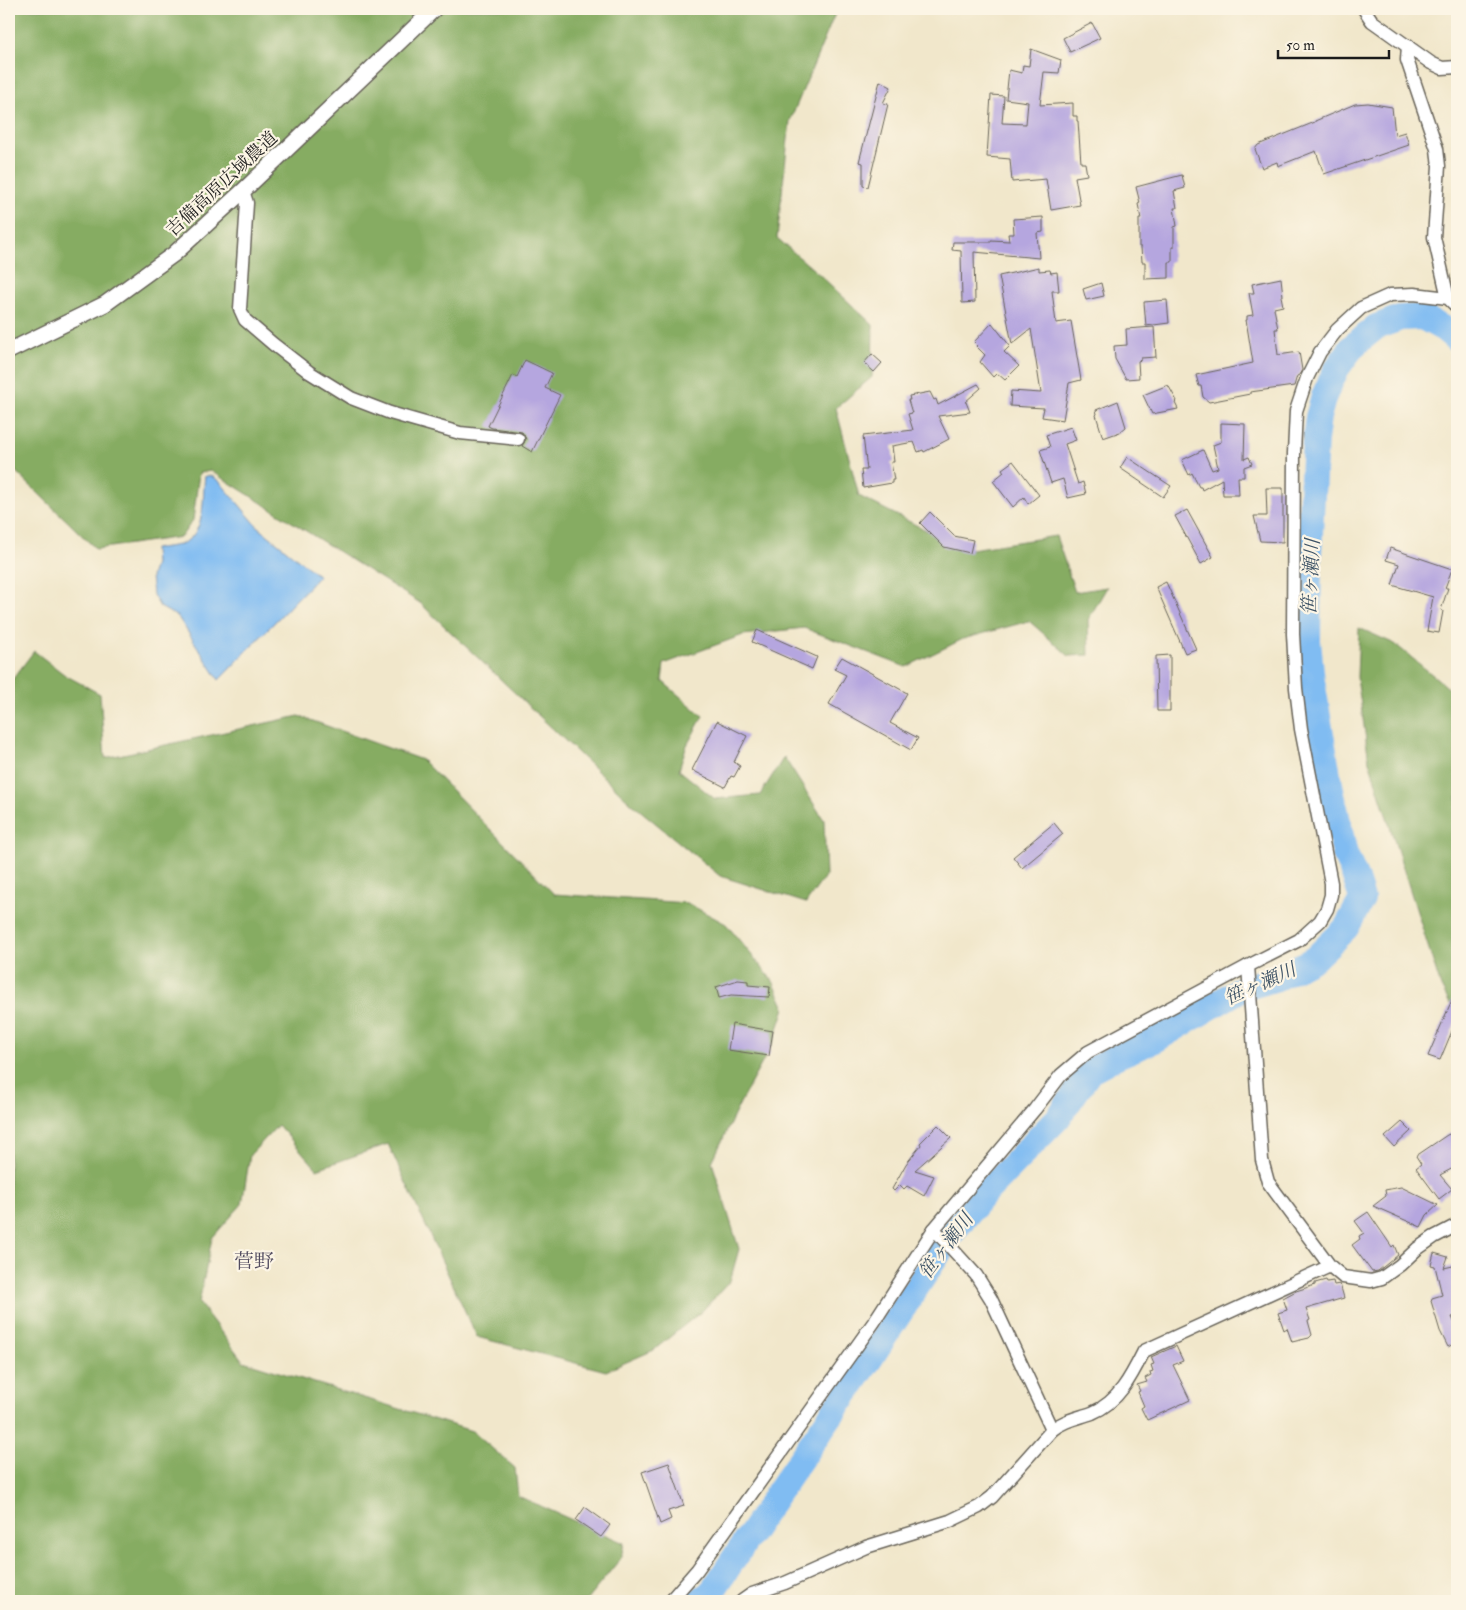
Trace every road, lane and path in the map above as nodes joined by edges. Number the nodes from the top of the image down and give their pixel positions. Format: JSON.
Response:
{"nodes":[{"id":1,"x":434,"y":9,"type":"edge"},
{"id":2,"x":1364,"y":9,"type":"edge"},
{"id":3,"x":1408,"y":46,"type":"junction"},
{"id":4,"x":1457,"y":67,"type":"edge"},
{"id":5,"x":243,"y":191,"type":"junction"},
{"id":6,"x":1453,"y":303,"type":"edge"},
{"id":7,"x":9,"y":351,"type":"edge"},
{"id":8,"x":518,"y":439,"type":"dead end"},
{"id":9,"x":1248,"y":971,"type":"junction"},
{"id":10,"x":1457,"y":1225,"type":"edge"},
{"id":11,"x":937,"y":1232,"type":"junction"},
{"id":12,"x":1330,"y":1266,"type":"junction"},
{"id":13,"x":1052,"y":1430,"type":"junction"},
{"id":14,"x":670,"y":1601,"type":"edge"},
{"id":15,"x":742,"y":1601,"type":"edge"}],
"edges":[{"from":1,"to":5,"type":"street","name":"吉備高原広域農道"},
{"from":2,"to":3,"type":"street"},
{"from":3,"to":4,"type":"street"},
{"from":3,"to":6,"type":"street"},
{"from":5,"to":7,"type":"street","name":"吉備高原広域農道"},
{"from":5,"to":8,"type":"street"},
{"from":6,"to":9,"type":"street"},
{"from":9,"to":11,"type":"street"},
{"from":9,"to":12,"type":"street"},
{"from":10,"to":12,"type":"street"},
{"from":11,"to":13,"type":"street"},
{"from":11,"to":14,"type":"street"},
{"from":12,"to":13,"type":"street"},
{"from":13,"to":15,"type":"street"}]}
